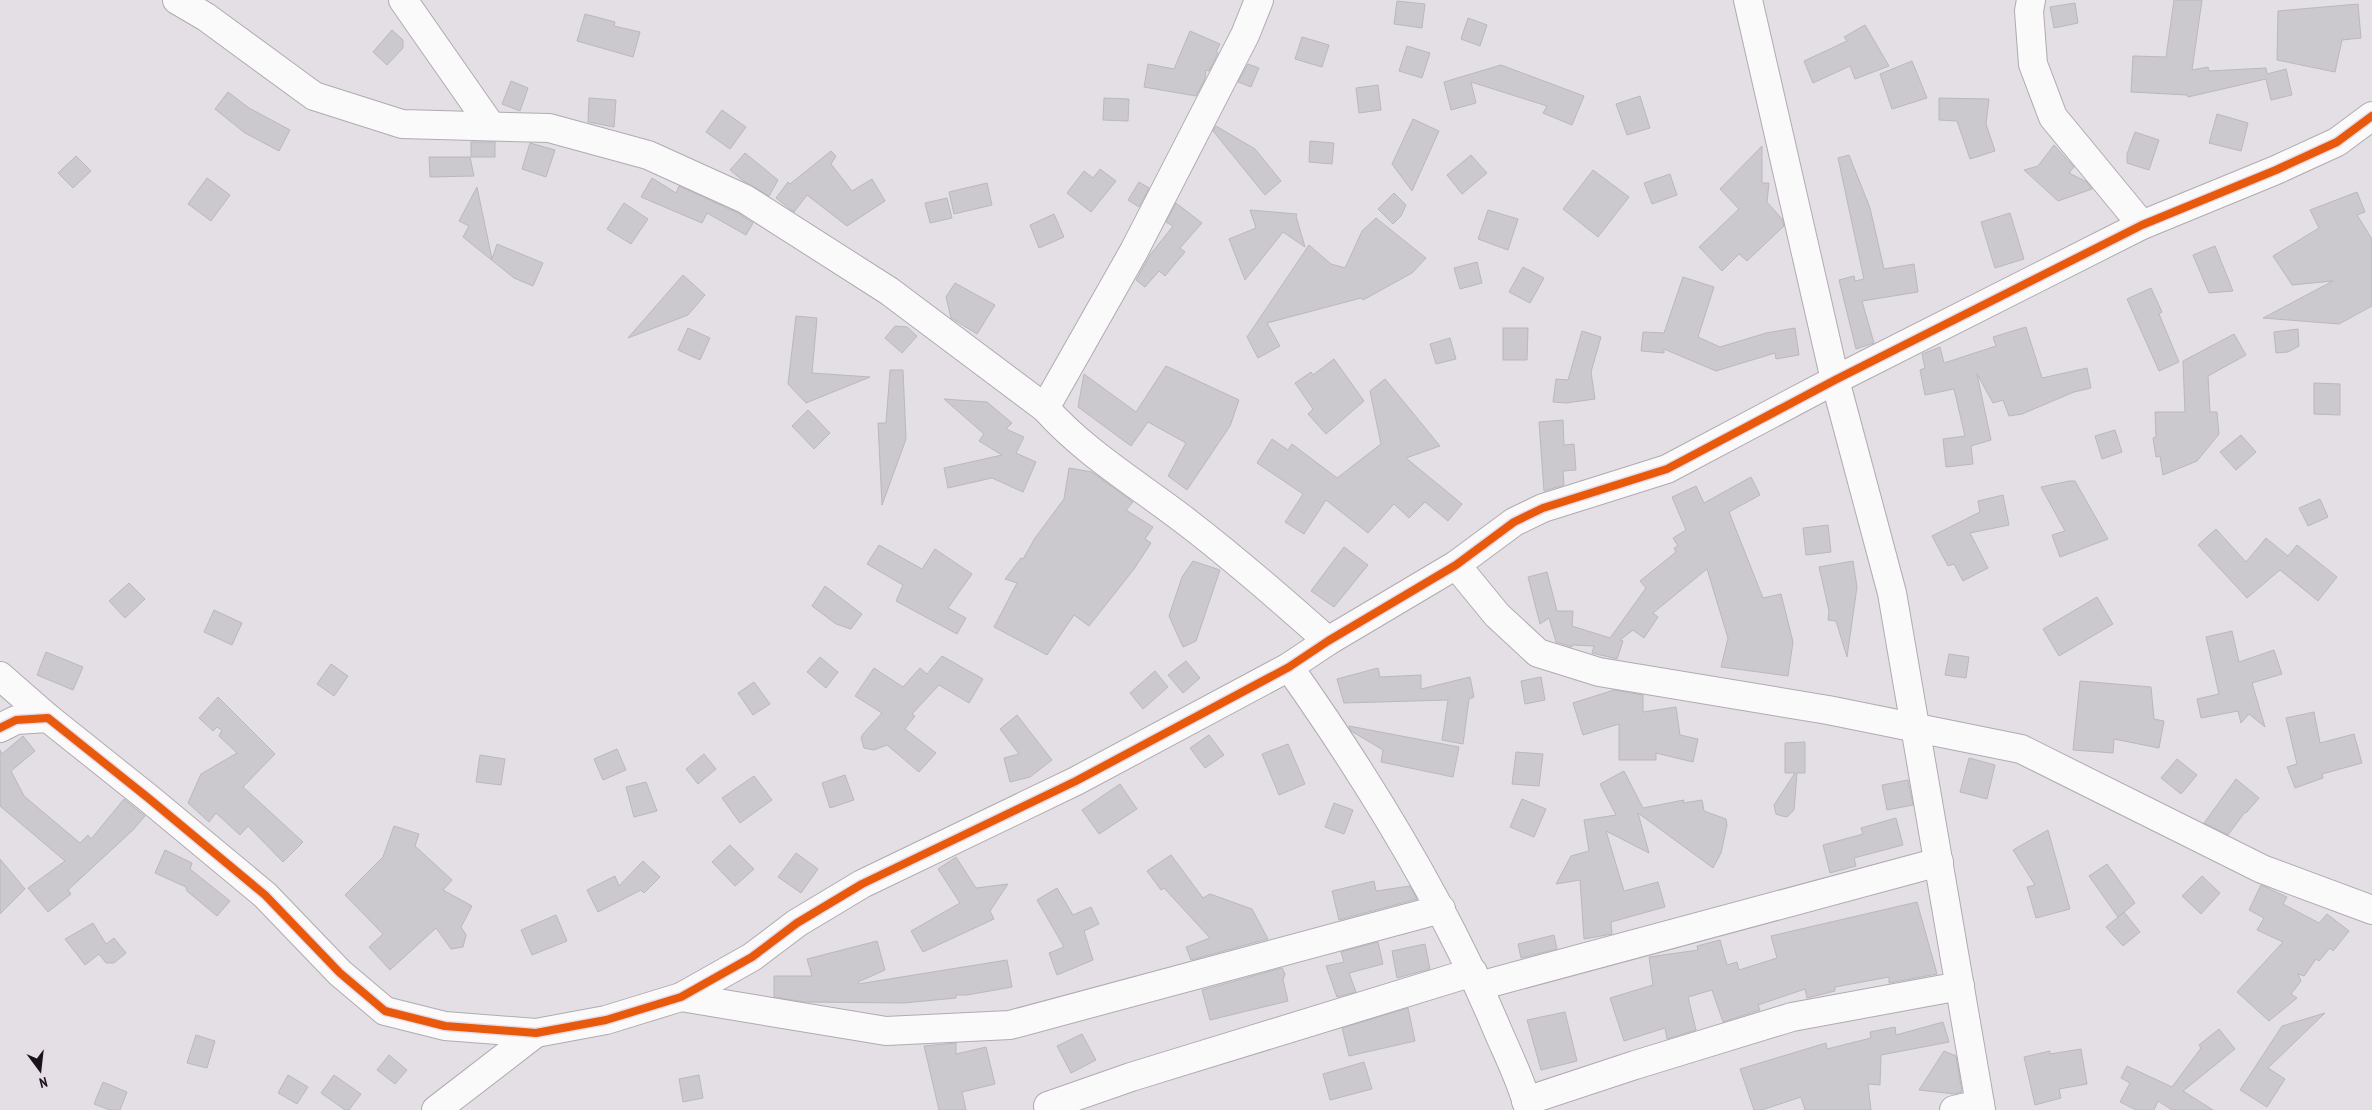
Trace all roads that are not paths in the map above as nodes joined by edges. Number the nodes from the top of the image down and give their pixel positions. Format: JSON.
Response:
{"nodes":[{"id":1,"x":177,"y":0,"type":"edge"},
{"id":2,"x":403,"y":0,"type":"edge"},
{"id":3,"x":1259,"y":0,"type":"edge"},
{"id":4,"x":1748,"y":0,"type":"edge"},
{"id":5,"x":2031,"y":0,"type":"edge"},
{"id":6,"x":2372,"y":116,"type":"edge"},
{"id":7,"x":491,"y":126,"type":"junction"},
{"id":8,"x":2142,"y":225,"type":"junction"},
{"id":9,"x":1835,"y":380,"type":"junction"},
{"id":10,"x":1045,"y":408,"type":"junction"},
{"id":11,"x":1456,"y":564,"type":"junction"},
{"id":12,"x":1328,"y":641,"type":"junction"},
{"id":13,"x":1289,"y":668,"type":"junction"},
{"id":14,"x":0,"y":676,"type":"edge"},
{"id":15,"x":48,"y":718,"type":"junction"},
{"id":16,"x":0,"y":728,"type":"edge"},
{"id":17,"x":1915,"y":729,"type":"junction"},
{"id":18,"x":1939,"y":862,"type":"junction"},
{"id":19,"x":1441,"y":909,"type":"junction"},
{"id":20,"x":2372,"y":910,"type":"edge"},
{"id":21,"x":1476,"y":979,"type":"junction"},
{"id":22,"x":1960,"y":986,"type":"junction"},
{"id":23,"x":682,"y":997,"type":"junction"},
{"id":24,"x":536,"y":1033,"type":"junction"},
{"id":25,"x":1528,"y":1105,"type":"edge"},
{"id":26,"x":1048,"y":1106,"type":"dead end"},
{"id":27,"x":1972,"y":1108,"type":"edge"},
{"id":28,"x":436,"y":1110,"type":"edge"}],
"edges":[{"from":1,"to":7,"type":"street"},
{"from":2,"to":7,"type":"street"},
{"from":3,"to":10,"type":"street"},
{"from":4,"to":9,"type":"street"},
{"from":5,"to":8,"type":"street"},
{"from":6,"to":8,"type":"street"},
{"from":7,"to":10,"type":"street"},
{"from":8,"to":9,"type":"street"},
{"from":9,"to":11,"type":"street"},
{"from":9,"to":17,"type":"street"},
{"from":10,"to":12,"type":"street"},
{"from":11,"to":12,"type":"street"},
{"from":11,"to":17,"type":"street"},
{"from":12,"to":13,"type":"street"},
{"from":13,"to":19,"type":"street"},
{"from":13,"to":23,"type":"street"},
{"from":14,"to":15,"type":"street"},
{"from":15,"to":16,"type":"street"},
{"from":15,"to":24,"type":"street"},
{"from":17,"to":18,"type":"street"},
{"from":17,"to":20,"type":"street"},
{"from":18,"to":21,"type":"street"},
{"from":18,"to":22,"type":"street"},
{"from":19,"to":21,"type":"street"},
{"from":19,"to":23,"type":"street"},
{"from":21,"to":25,"type":"street"},
{"from":21,"to":26,"type":"street"},
{"from":22,"to":25,"type":"street"},
{"from":22,"to":27,"type":"street"},
{"from":23,"to":24,"type":"street"},
{"from":24,"to":28,"type":"street"}]}
